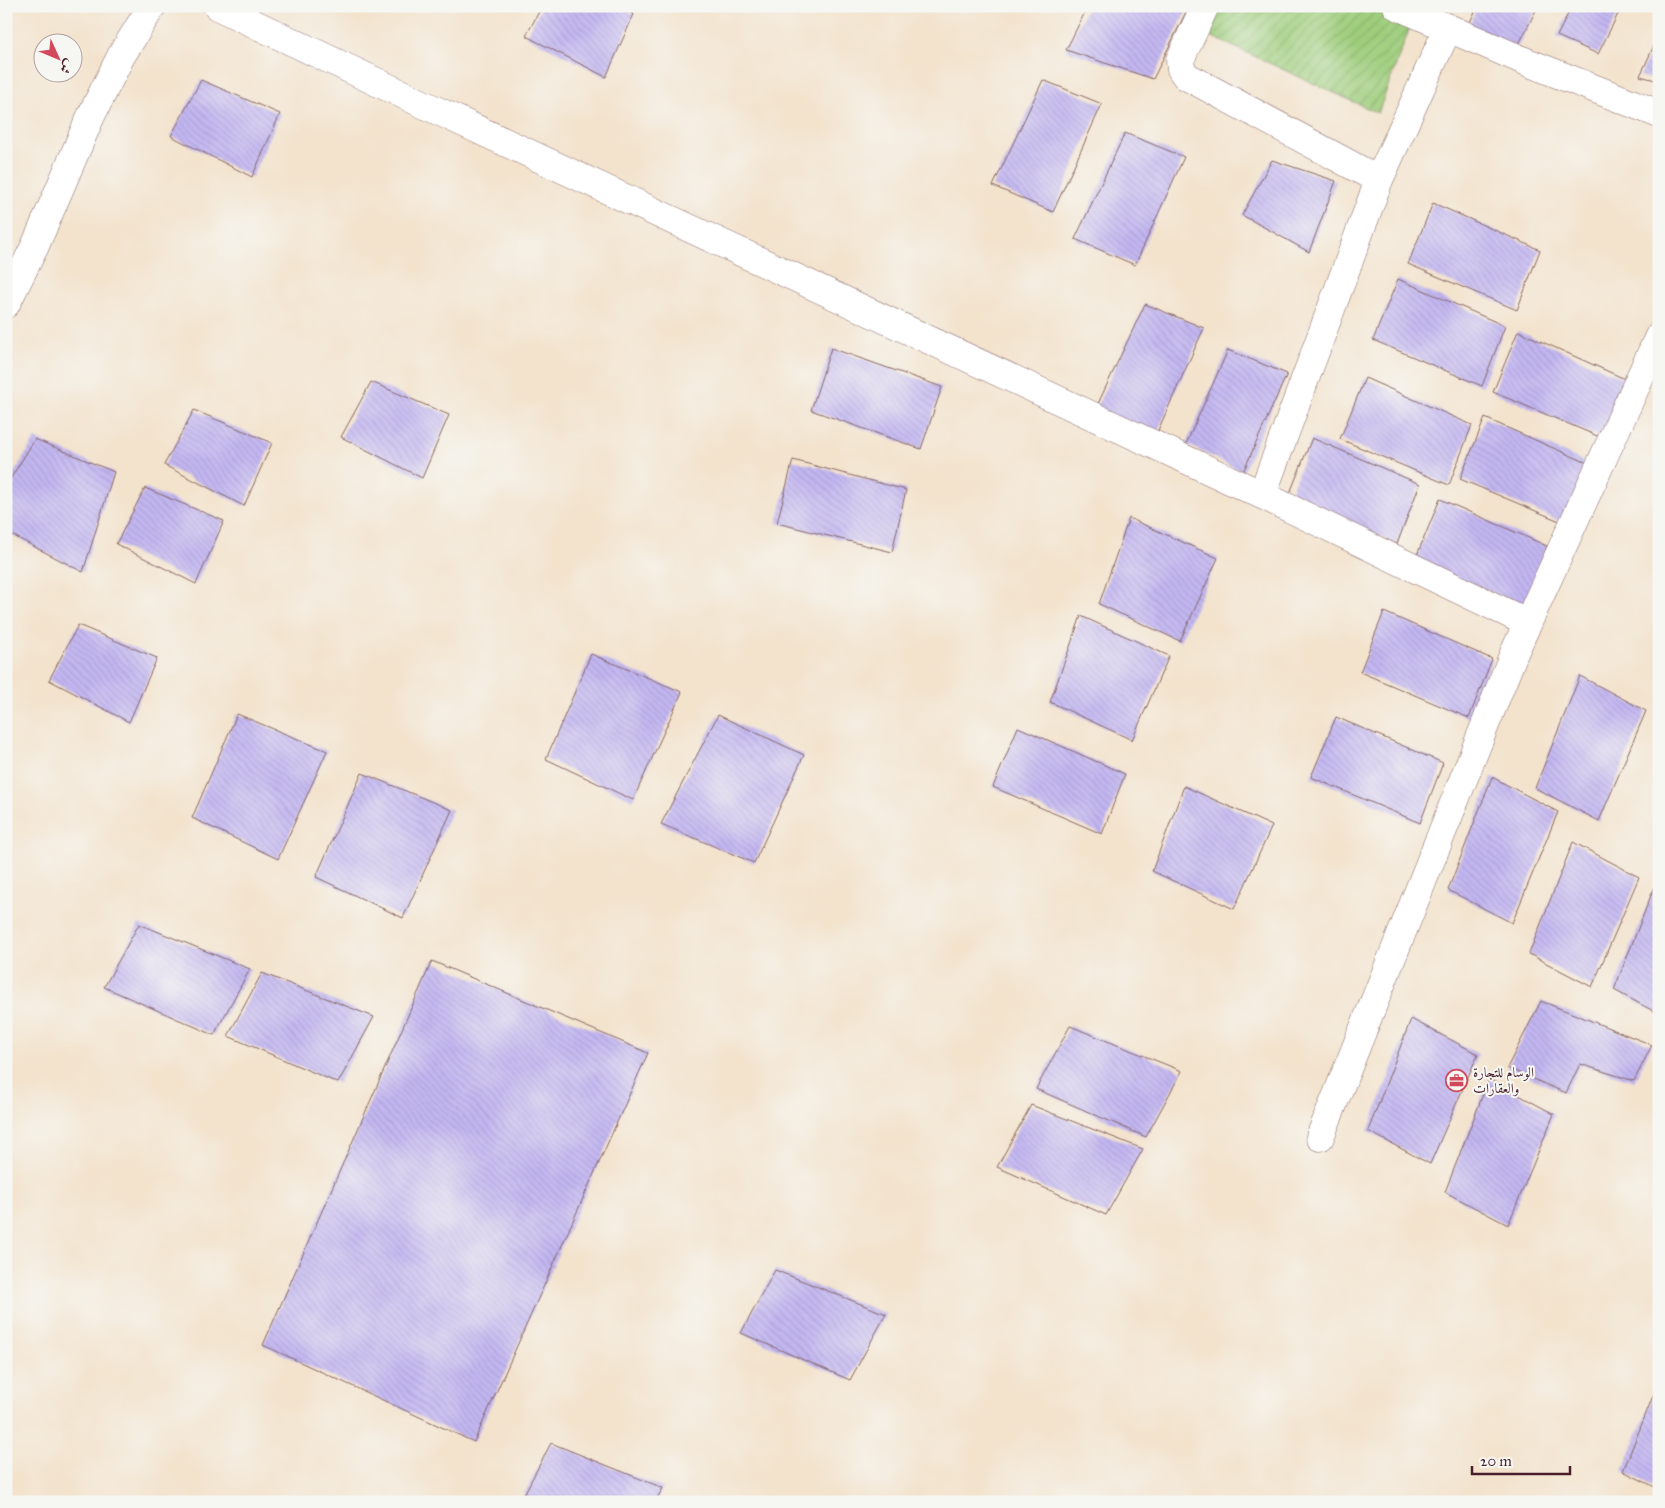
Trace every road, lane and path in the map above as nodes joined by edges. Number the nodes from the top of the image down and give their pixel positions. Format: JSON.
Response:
{"nodes":[{"id":1,"x":152,"y":6,"type":"edge"},
{"id":2,"x":218,"y":6,"type":"edge"},
{"id":3,"x":1205,"y":6,"type":"edge"},
{"id":4,"x":1397,"y":6,"type":"edge"},
{"id":5,"x":1448,"y":28,"type":"junction"},
{"id":6,"x":1659,"y":114,"type":"edge"},
{"id":7,"x":1379,"y":180,"type":"junction"},
{"id":8,"x":6,"y":304,"type":"edge"},
{"id":9,"x":1659,"y":336,"type":"edge"},
{"id":10,"x":1262,"y":495,"type":"junction"},
{"id":11,"x":1528,"y":623,"type":"junction"},
{"id":12,"x":1320,"y":1137,"type":"dead end"}],
"edges":[{"from":1,"to":8,"type":"street"},
{"from":2,"to":10,"type":"street"},
{"from":3,"to":7,"type":"street"},
{"from":4,"to":5,"type":"street"},
{"from":5,"to":6,"type":"street"},
{"from":5,"to":7,"type":"street"},
{"from":7,"to":10,"type":"street"},
{"from":9,"to":11,"type":"street"},
{"from":10,"to":11,"type":"street"},
{"from":11,"to":12,"type":"street"}]}
